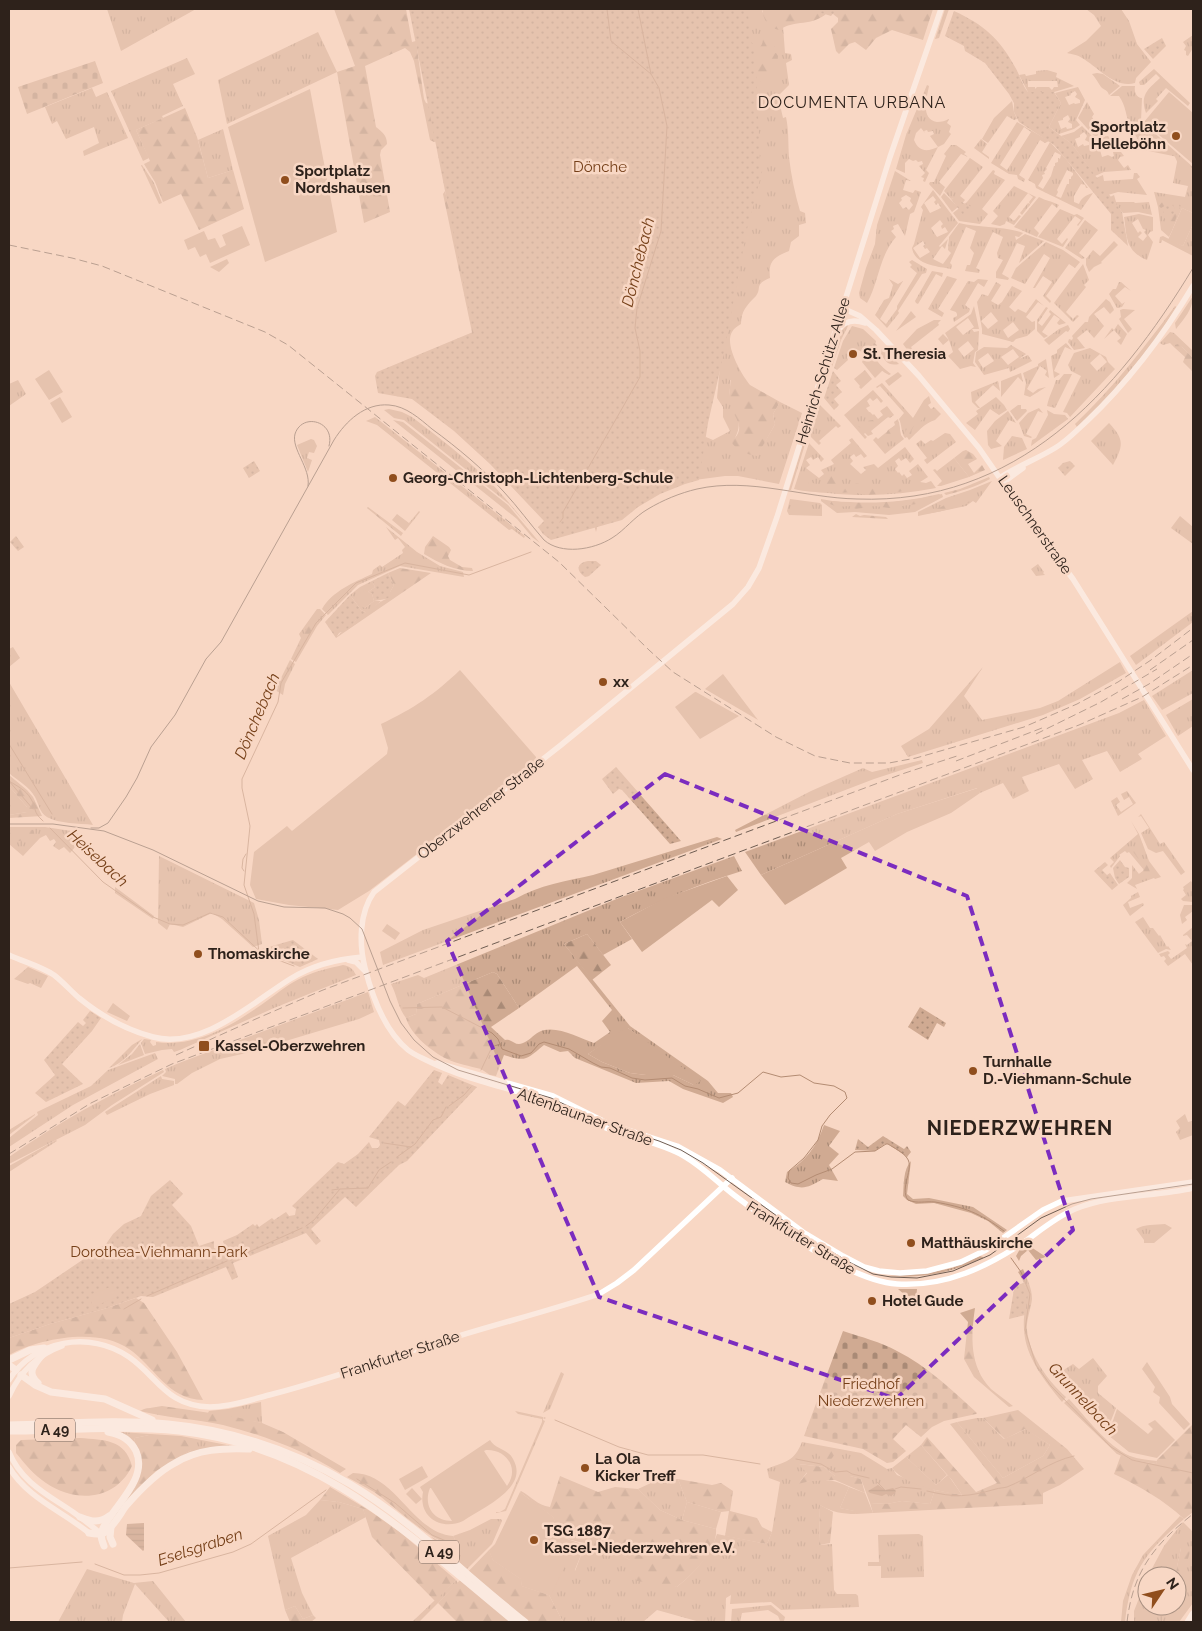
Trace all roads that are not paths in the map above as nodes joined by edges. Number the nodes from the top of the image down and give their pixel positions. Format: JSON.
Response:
{"nodes":[{"id":1,"x":941,"y":9,"type":"edge"},
{"id":2,"x":1193,"y":286,"type":"edge"},
{"id":3,"x":842,"y":308,"type":"junction"},
{"id":4,"x":870,"y":324,"type":"junction"},
{"id":5,"x":836,"y":334,"type":"junction"},
{"id":6,"x":1002,"y":480,"type":"junction"},
{"id":7,"x":633,"y":686,"type":"joint"},
{"id":8,"x":1193,"y":770,"type":"edge"},
{"id":9,"x":361,"y":949,"type":"joint"},
{"id":10,"x":9,"y":955,"type":"edge"},
{"id":11,"x":362,"y":956,"type":"junction"},
{"id":12,"x":347,"y":959,"type":"junction"},
{"id":13,"x":366,"y":972,"type":"junction"},
{"id":14,"x":427,"y":1061,"type":"junction"},
{"id":15,"x":732,"y":1178,"type":"junction"},
{"id":16,"x":1193,"y":1182,"type":"edge"},
{"id":17,"x":1170,"y":1185,"type":"junction"},
{"id":18,"x":723,"y":1186,"type":"junction"},
{"id":19,"x":1193,"y":1188,"type":"edge"},
{"id":20,"x":1172,"y":1192,"type":"junction"},
{"id":21,"x":733,"y":1194,"type":"junction"},
{"id":22,"x":710,"y":1198,"type":"junction"},
{"id":23,"x":868,"y":1268,"type":"junction"},
{"id":24,"x":863,"y":1277,"type":"junction"},
{"id":25,"x":43,"y":1352,"type":"junction"},
{"id":26,"x":9,"y":1360,"type":"edge"},
{"id":27,"x":9,"y":1365,"type":"edge"},
{"id":28,"x":18,"y":1373,"type":"junction"},
{"id":29,"x":9,"y":1380,"type":"edge"},
{"id":30,"x":46,"y":1390,"type":"junction"},
{"id":31,"x":9,"y":1396,"type":"edge"},
{"id":32,"x":159,"y":1423,"type":"junction"},
{"id":33,"x":12,"y":1428,"type":"edge"},
{"id":34,"x":95,"y":1429,"type":"junction"},
{"id":35,"x":260,"y":1449,"type":"junction"},
{"id":36,"x":9,"y":1452,"type":"edge"},
{"id":37,"x":9,"y":1468,"type":"edge"},
{"id":38,"x":322,"y":1472,"type":"junction"},
{"id":39,"x":113,"y":1512,"type":"junction"},
{"id":40,"x":80,"y":1517,"type":"junction"},
{"id":41,"x":111,"y":1526,"type":"junction"},
{"id":42,"x":89,"y":1533,"type":"joint"},
{"id":43,"x":101,"y":1534,"type":"junction"},
{"id":44,"x":113,"y":1544,"type":"dead end"},
{"id":45,"x":104,"y":1546,"type":"dead end"},
{"id":46,"x":1193,"y":1614,"type":"edge"},
{"id":47,"x":515,"y":1622,"type":"edge"},
{"id":48,"x":525,"y":1622,"type":"edge"},
{"id":49,"x":1188,"y":1622,"type":"edge"}],
"edges":[{"from":1,"to":3,"type":"main road","name":"Heinrich-Schütz-Allee"},
{"from":2,"to":6,"type":"main road"},
{"from":3,"to":4,"type":"main road","name":"Leuschnerstraße"},
{"from":3,"to":5,"type":"main road","name":"Heinrich-Schütz-Allee"},
{"from":4,"to":5,"type":"main road"},
{"from":4,"to":6,"type":"main road","name":"Leuschnerstraße"},
{"from":5,"to":7,"type":"main road","name":"Heinrich-Schütz-Allee"},
{"from":6,"to":8,"type":"main road","name":"Leuschnerstraße"},
{"from":7,"to":9,"type":"main road","name":"Oberzwehrener Straße"},
{"from":9,"to":11,"type":"main road","name":"Altenbaunaer Straße"},
{"from":10,"to":12,"type":"main road"},
{"from":11,"to":12,"type":"main road"},
{"from":11,"to":13,"type":"main road","name":"Altenbaunaer Straße"},
{"from":12,"to":13,"type":"main road"},
{"from":13,"to":14,"type":"main road","name":"Altenbaunaer Straße"},
{"from":14,"to":15,"type":"main road","name":"Altenbaunaer Straße"},
{"from":14,"to":18,"type":"main road","name":"Altenbaunaer Straße"},
{"from":15,"to":18,"type":"main road","name":"Frankfurter Straße"},
{"from":15,"to":23,"type":"main road","name":"Frankfurter Straße"},
{"from":16,"to":17,"type":"main road","name":"Frankfurter Straße"},
{"from":17,"to":20,"type":"main road"},
{"from":17,"to":23,"type":"main road","name":"Frankfurter Straße"},
{"from":18,"to":21,"type":"main road","name":"Altenbaunaer Straße"},
{"from":18,"to":22,"type":"main road","name":"Frankfurter Straße"},
{"from":19,"to":20,"type":"main road","name":"Frankfurter Straße"},
{"from":20,"to":24,"type":"main road","name":"Frankfurter Straße"},
{"from":21,"to":22,"type":"main road","name":"Frankfurter Straße"},
{"from":21,"to":24,"type":"main road","name":"Frankfurter Straße"},
{"from":22,"to":25,"type":"main road","name":"Frankfurter Straße"},
{"from":23,"to":24,"type":"main road"},
{"from":25,"to":26,"type":"highway"},
{"from":25,"to":28,"type":"main road"},
{"from":25,"to":30,"type":"highway"},
{"from":27,"to":28,"type":"highway"},
{"from":28,"to":29,"type":"main road"},
{"from":28,"to":30,"type":"highway"},
{"from":28,"to":31,"type":"main road"},
{"from":30,"to":32,"type":"highway"},
{"from":32,"to":33,"type":"highway","number":"A 49"},
{"from":32,"to":38,"type":"highway","number":"A 49"},
{"from":33,"to":34,"type":"highway","number":"A 49"},
{"from":34,"to":35,"type":"highway","number":"A 49"},
{"from":34,"to":39,"type":"highway"},
{"from":35,"to":38,"type":"highway","number":"A 49"},
{"from":35,"to":41,"type":"highway"},
{"from":36,"to":40,"type":"main road"},
{"from":37,"to":42,"type":"main road"},
{"from":38,"to":47,"type":"highway","number":"A 49"},
{"from":38,"to":48,"type":"highway","number":"A 49"},
{"from":39,"to":40,"type":"highway"},
{"from":39,"to":43,"type":"highway"},
{"from":40,"to":43,"type":"main road"},
{"from":41,"to":43,"type":"highway"},
{"from":41,"to":44,"type":"highway"},
{"from":42,"to":43,"type":"highway"},
{"from":43,"to":45,"type":"highway"},
{"from":46,"to":49,"type":"highway"}]}
